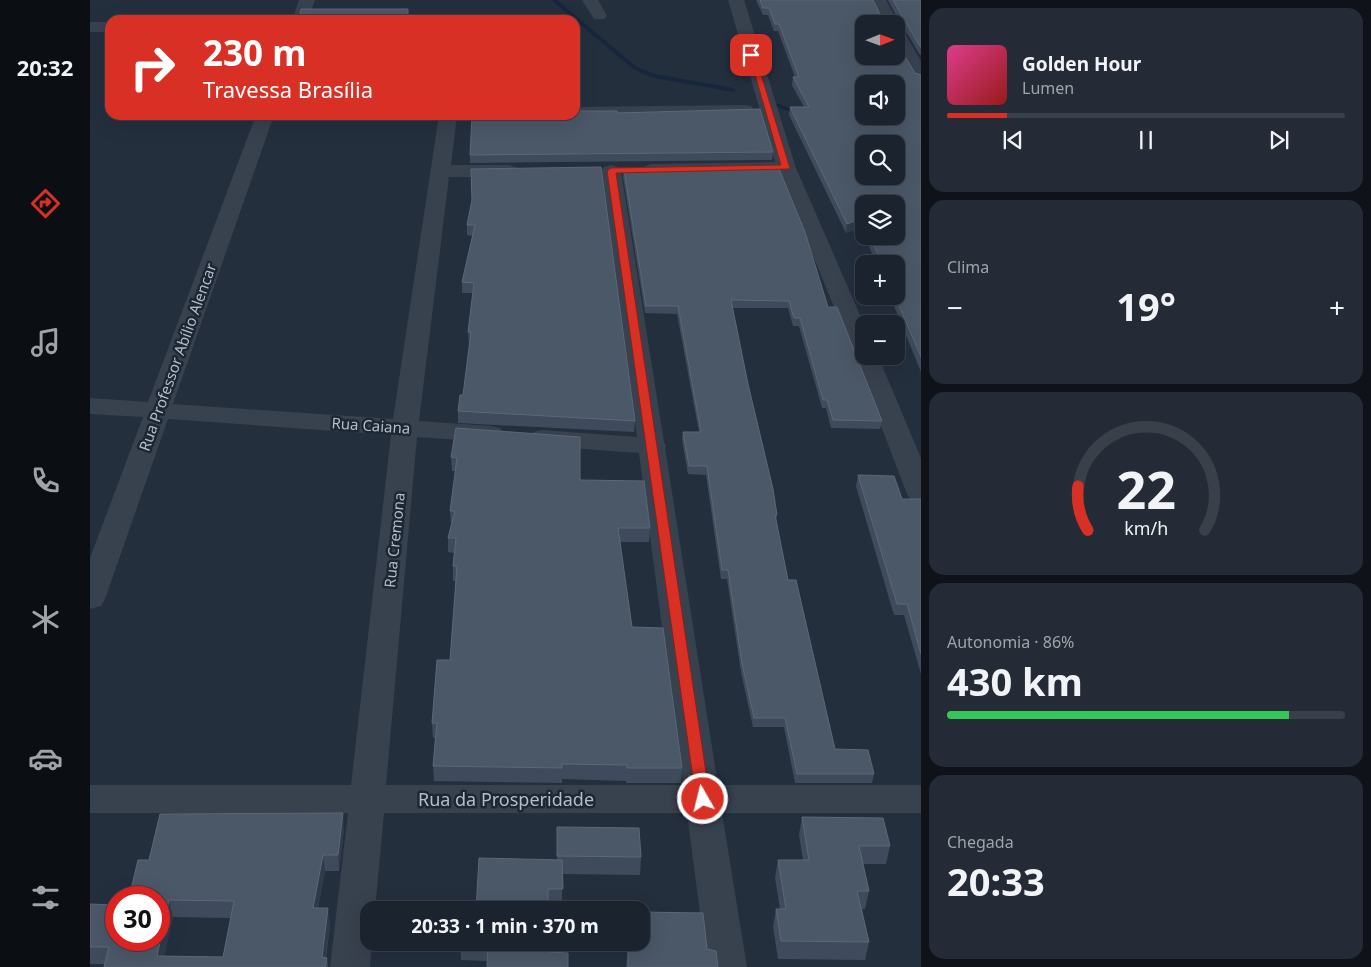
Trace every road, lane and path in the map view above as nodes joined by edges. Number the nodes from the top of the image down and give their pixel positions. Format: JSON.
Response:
{"nodes":[{"id":1,"x":307,"y":0,"type":"edge"},
{"id":2,"x":590,"y":0,"type":"edge"},
{"id":3,"x":736,"y":0,"type":"edge"},
{"id":4,"x":878,"y":0,"type":"edge"},
{"id":5,"x":302,"y":15,"type":"edge"},
{"id":6,"x":886,"y":15,"type":"edge"},
{"id":7,"x":599,"y":16,"type":"dead end"},
{"id":8,"x":90,"y":27,"type":"edge"},
{"id":9,"x":105,"y":28,"type":"edge"},
{"id":10,"x":905,"y":48,"type":"edge"},
{"id":11,"x":921,"y":76,"type":"edge"},
{"id":12,"x":767,"y":110,"type":"junction"},
{"id":13,"x":580,"y":112,"type":"edge"},
{"id":14,"x":263,"y":120,"type":"edge"},
{"id":15,"x":447,"y":120,"type":"edge"},
{"id":16,"x":786,"y":168,"type":"junction"},
{"id":17,"x":440,"y":171,"type":"junction"},
{"id":18,"x":526,"y":171,"type":"edge"},
{"id":19,"x":855,"y":331,"type":"edge"},
{"id":20,"x":870,"y":365,"type":"edge"},
{"id":21,"x":90,"y":406,"type":"edge"},
{"id":22,"x":158,"y":410,"type":"junction"},
{"id":23,"x":405,"y":428,"type":"junction"},
{"id":24,"x":652,"y":446,"type":"junction"},
{"id":25,"x":921,"y":494,"type":"edge"},
{"id":26,"x":90,"y":599,"type":"edge"},
{"id":27,"x":367,"y":798,"type":"junction"},
{"id":28,"x":90,"y":799,"type":"edge"},
{"id":29,"x":703,"y":799,"type":"junction"},
{"id":30,"x":921,"y":799,"type":"edge"},
{"id":31,"x":350,"y":967,"type":"edge"},
{"id":32,"x":727,"y":967,"type":"edge"}],
"edges":[{"from":1,"to":5,"type":"street"},
{"from":2,"to":7,"type":"street"},
{"from":3,"to":12,"type":"street"},
{"from":4,"to":6,"type":"street"},
{"from":8,"to":9,"type":"street"},
{"from":10,"to":11,"type":"street"},
{"from":12,"to":13,"type":"street"},
{"from":12,"to":16,"type":"street"},
{"from":14,"to":22,"type":"street","name":"Rua Professor Abílio Alencar"},
{"from":15,"to":17,"type":"street","name":"Rua Cremona"},
{"from":16,"to":19,"type":"street"},
{"from":16,"to":24,"type":"street"},
{"from":17,"to":18,"type":"street"},
{"from":17,"to":23,"type":"street","name":"Rua Cremona"},
{"from":20,"to":25,"type":"street"},
{"from":21,"to":22,"type":"street","name":"Rua Caiana"},
{"from":22,"to":23,"type":"street","name":"Rua Caiana"},
{"from":22,"to":26,"type":"street","name":"Rua Professor Abílio Alencar"},
{"from":23,"to":24,"type":"street","name":"Rua Caiana"},
{"from":23,"to":27,"type":"street","name":"Rua Cremona"},
{"from":24,"to":29,"type":"street"},
{"from":27,"to":28,"type":"street","name":"Rua da Prosperidade"},
{"from":27,"to":29,"type":"street","name":"Rua da Prosperidade"},
{"from":27,"to":31,"type":"street","name":"Rua Cremona"},
{"from":29,"to":30,"type":"street","name":"Rua da Prosperidade"},
{"from":29,"to":32,"type":"street"}]}
